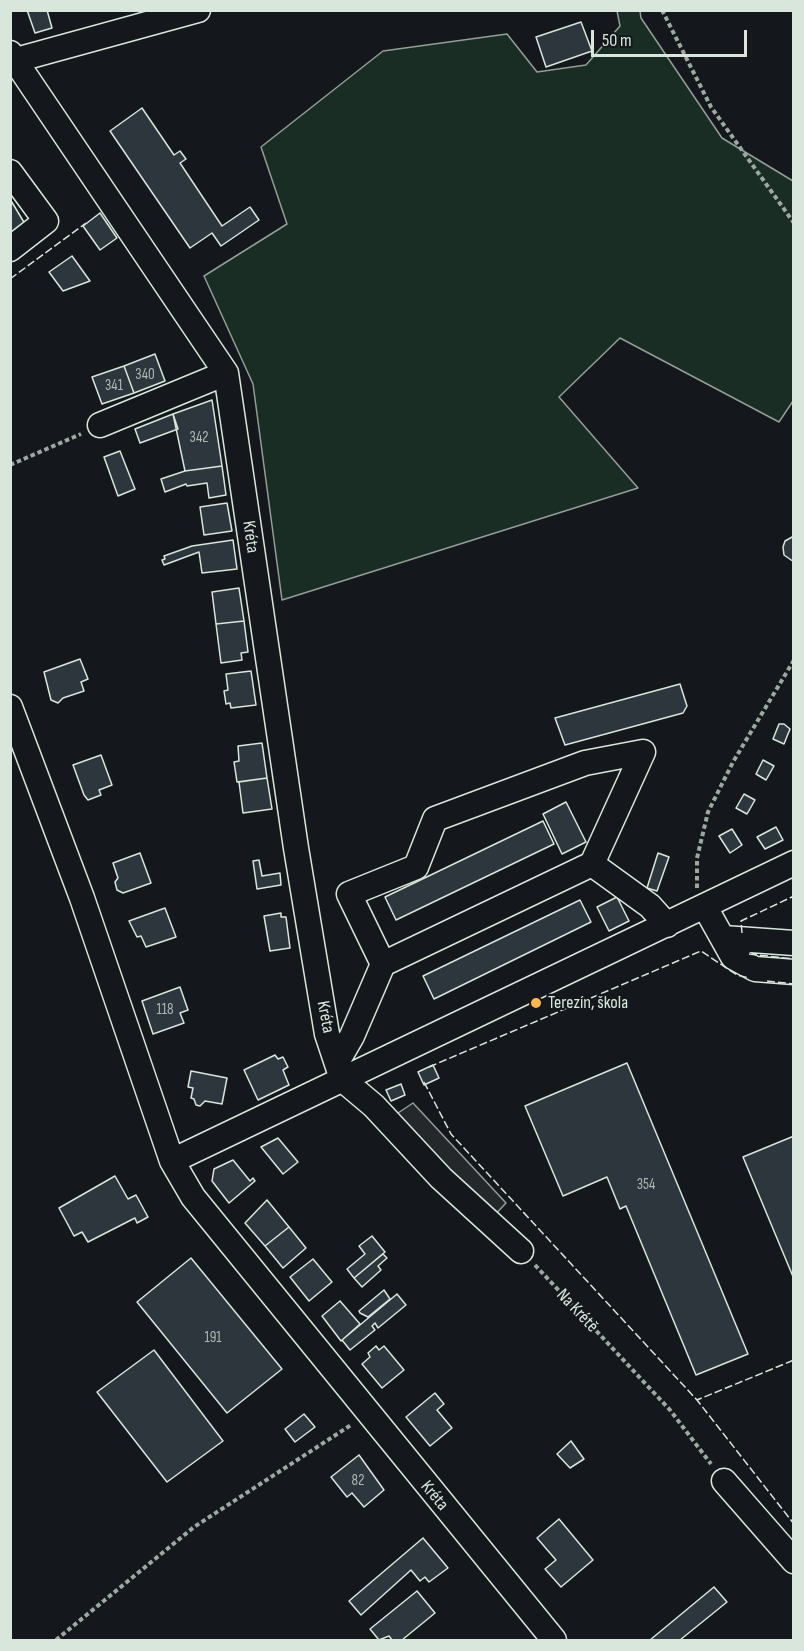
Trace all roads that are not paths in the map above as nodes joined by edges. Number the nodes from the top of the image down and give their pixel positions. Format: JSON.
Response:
{"nodes":[{"id":1,"x":198,"y":10,"type":"edge"},
{"id":2,"x":148,"y":18,"type":"edge"},
{"id":3,"x":13,"y":57,"type":"edge"},
{"id":4,"x":10,"y":172,"type":"edge"},
{"id":5,"x":10,"y":249,"type":"edge"},
{"id":6,"x":226,"y":373,"type":"junction"},
{"id":7,"x":100,"y":425,"type":"road end"},
{"id":8,"x":10,"y":707,"type":"edge"},
{"id":9,"x":794,"y":863,"type":"edge"},
{"id":10,"x":592,"y":864,"type":"junction"},
{"id":11,"x":705,"y":907,"type":"junction"},
{"id":12,"x":667,"y":925,"type":"junction"},
{"id":13,"x":723,"y":938,"type":"junction"},
{"id":14,"x":794,"y":943,"type":"edge"},
{"id":15,"x":383,"y":964,"type":"junction"},
{"id":16,"x":794,"y":972,"type":"edge"},
{"id":17,"x":339,"y":1070,"type":"junction"},
{"id":18,"x":172,"y":1161,"type":"junction"},
{"id":19,"x":521,"y":1251,"type":"road end"},
{"id":20,"x":724,"y":1481,"type":"road end"},
{"id":21,"x":794,"y":1561,"type":"edge"},
{"id":22,"x":554,"y":1641,"type":"edge"}],
"edges":[{"from":1,"to":2,"type":"street"},
{"from":2,"to":3,"type":"street"},
{"from":3,"to":6,"type":"street","name":"Kréta"},
{"from":4,"to":5,"type":"street"},
{"from":6,"to":7,"type":"street"},
{"from":6,"to":17,"type":"street","name":"Kréta"},
{"from":8,"to":18,"type":"street","name":"Kréta"},
{"from":9,"to":11,"type":"street"},
{"from":10,"to":12,"type":"street"},
{"from":10,"to":15,"type":"street"},
{"from":10,"to":15,"type":"street"},
{"from":11,"to":12,"type":"street"},
{"from":11,"to":13,"type":"street"},
{"from":12,"to":17,"type":"street"},
{"from":13,"to":14,"type":"street"},
{"from":13,"to":16,"type":"street"},
{"from":15,"to":17,"type":"street"},
{"from":17,"to":18,"type":"street"},
{"from":17,"to":19,"type":"street"},
{"from":18,"to":22,"type":"street","name":"Kréta"},
{"from":20,"to":21,"type":"street"}]}
